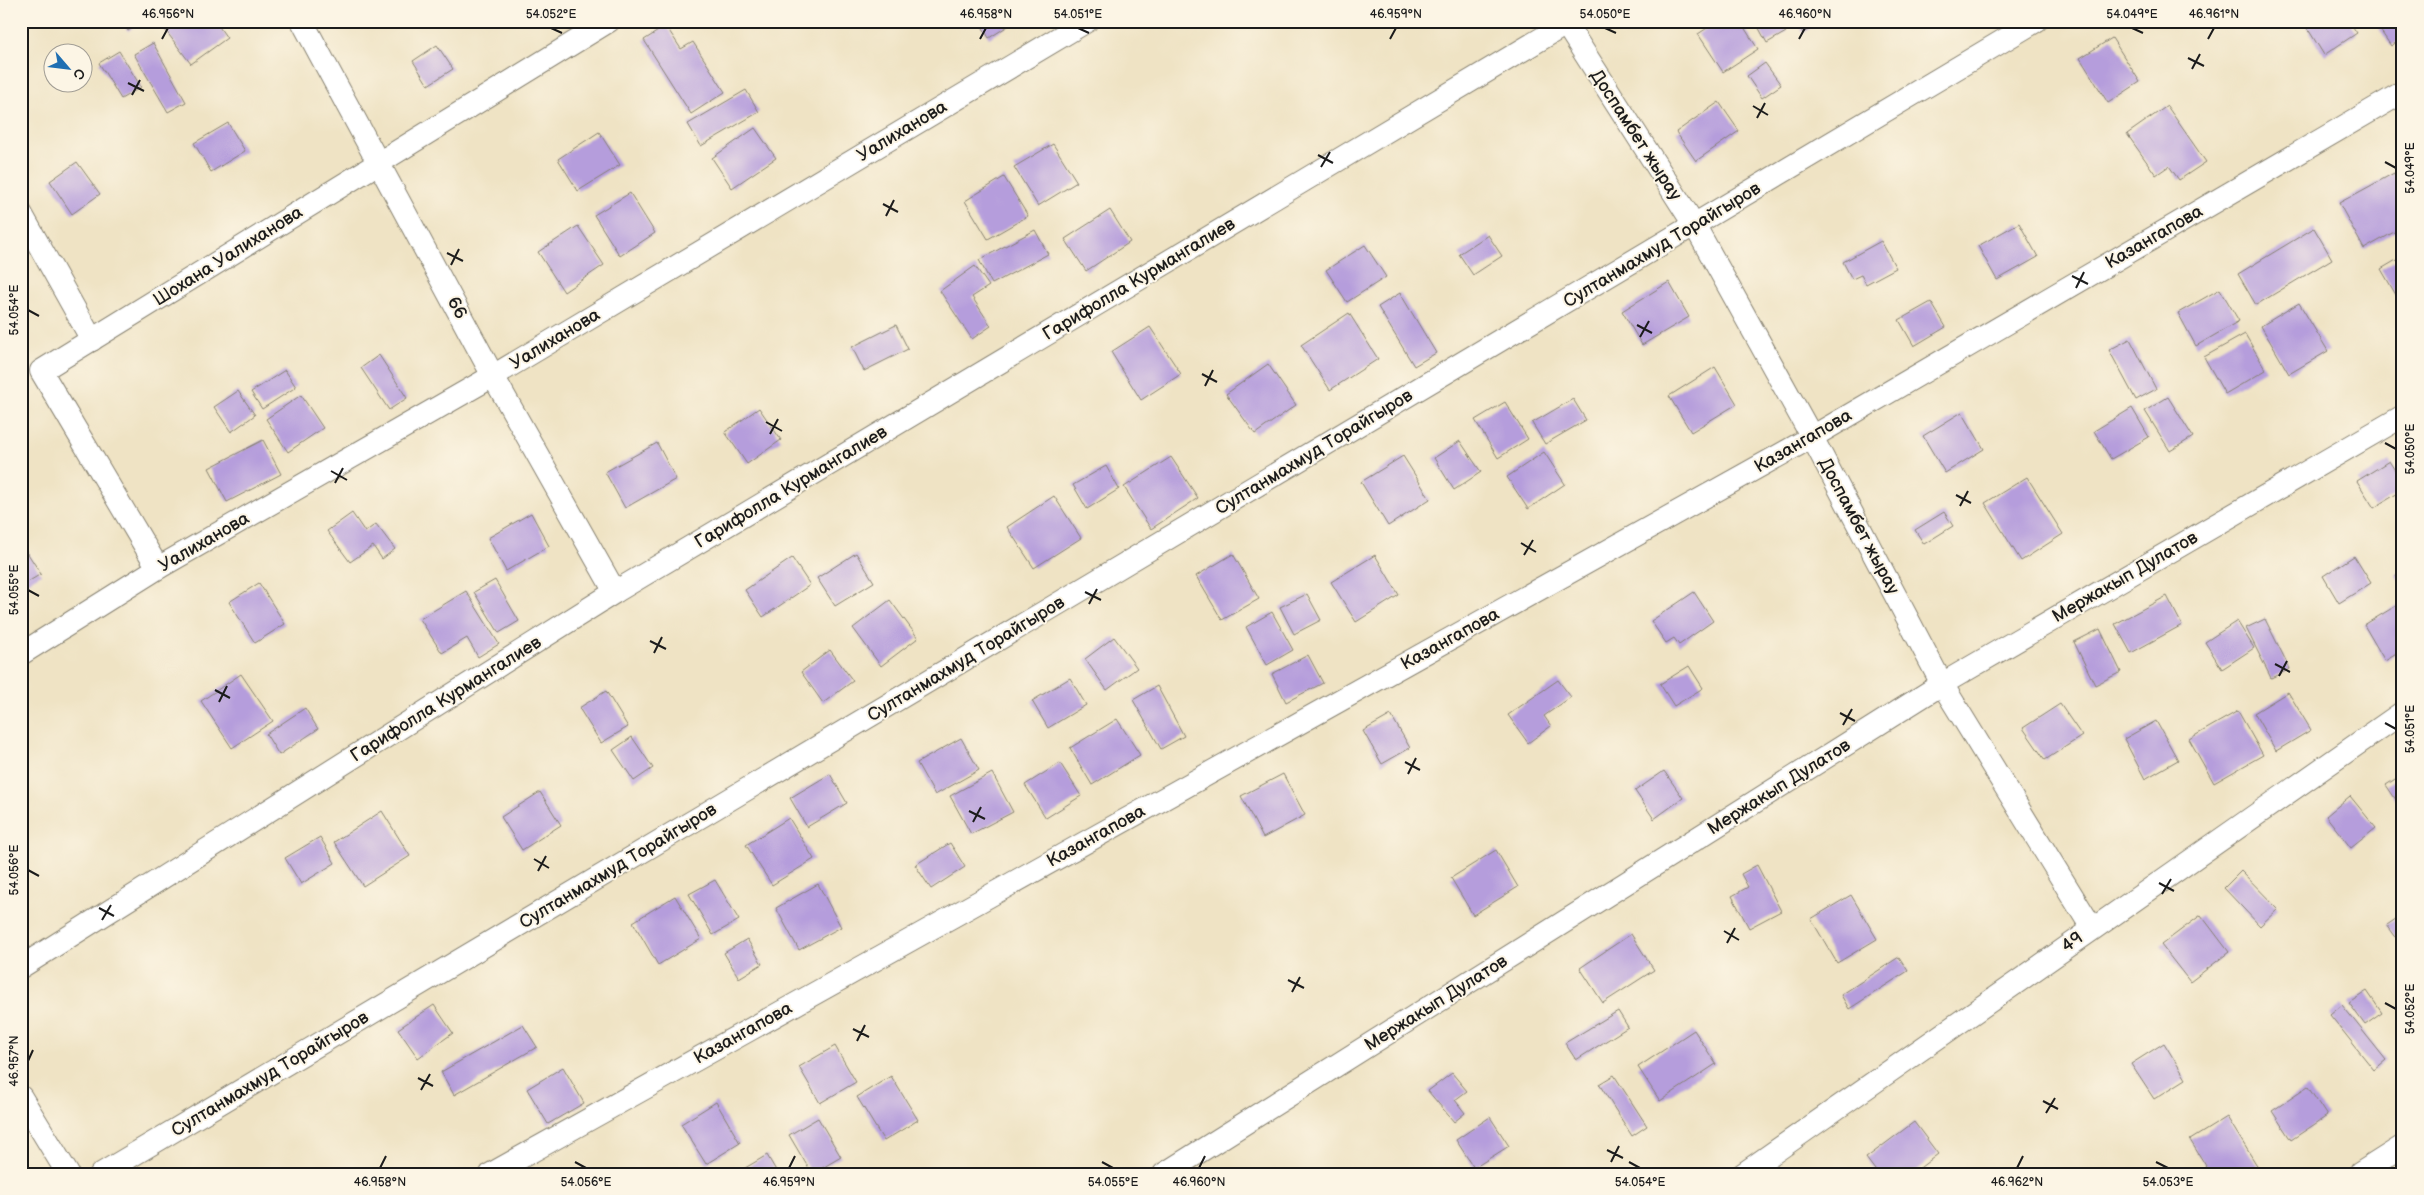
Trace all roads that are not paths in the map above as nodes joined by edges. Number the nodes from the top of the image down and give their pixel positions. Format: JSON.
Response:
{"nodes":[{"id":1,"x":302,"y":21,"type":"edge"},
{"id":2,"x":609,"y":21,"type":"edge"},
{"id":3,"x":1087,"y":21,"type":"edge"},
{"id":4,"x":2036,"y":21,"type":"edge"},
{"id":5,"x":1567,"y":22,"type":"edge"},
{"id":6,"x":2403,"y":92,"type":"edge"},
{"id":7,"x":379,"y":162,"type":"junction"},
{"id":8,"x":21,"y":213,"type":"edge"},
{"id":9,"x":1695,"y":226,"type":"junction"},
{"id":10,"x":92,"y":340,"type":"junction"},
{"id":11,"x":493,"y":376,"type":"junction"},
{"id":12,"x":2403,"y":416,"type":"edge"},
{"id":13,"x":1812,"y":437,"type":"junction"},
{"id":14,"x":158,"y":568,"type":"junction"},
{"id":15,"x":615,"y":592,"type":"junction"},
{"id":16,"x":21,"y":654,"type":"edge"},
{"id":17,"x":1942,"y":684,"type":"junction"},
{"id":18,"x":2403,"y":712,"type":"edge"},
{"id":19,"x":2092,"y":928,"type":"junction"},
{"id":20,"x":21,"y":967,"type":"edge"},
{"id":21,"x":21,"y":1097,"type":"edge"},
{"id":22,"x":2403,"y":1146,"type":"edge"},
{"id":23,"x":68,"y":1174,"type":"edge"},
{"id":24,"x":101,"y":1174,"type":"edge"},
{"id":25,"x":491,"y":1174,"type":"edge"},
{"id":26,"x":1164,"y":1174,"type":"edge"},
{"id":27,"x":1742,"y":1174,"type":"edge"},
{"id":28,"x":2359,"y":1174,"type":"edge"}],
"edges":[{"from":1,"to":7,"type":"street","name":"66"},
{"from":2,"to":7,"type":"street","name":"Шохана Уалиханова"},
{"from":3,"to":11,"type":"street","name":"Уалиханова"},
{"from":4,"to":9,"type":"street","name":"Султанмахмуд Торайгыров"},
{"from":5,"to":9,"type":"street","name":"Доспамбет жырау"},
{"from":5,"to":15,"type":"street","name":"Гарифолла Курмангалиев"},
{"from":6,"to":13,"type":"street","name":"Казангапова"},
{"from":7,"to":10,"type":"street","name":"Шохана Уалиханова"},
{"from":7,"to":11,"type":"street","name":"66"},
{"from":8,"to":10,"type":"street"},
{"from":9,"to":13,"type":"street","name":"Доспамбет жырау"},
{"from":9,"to":24,"type":"street","name":"Султанмахмуд Торайгыров"},
{"from":10,"to":14,"type":"street","name":"Шохана Уалиханова"},
{"from":11,"to":14,"type":"street","name":"Уалиханова"},
{"from":11,"to":15,"type":"street","name":"66"},
{"from":12,"to":17,"type":"street","name":"Мержакып Дулатов"},
{"from":13,"to":17,"type":"street","name":"Доспамбет жырау"},
{"from":13,"to":25,"type":"street","name":"Казангапова"},
{"from":14,"to":16,"type":"street","name":"Уалиханова"},
{"from":15,"to":20,"type":"street","name":"Гарифолла Курмангалиев"},
{"from":17,"to":19,"type":"street","name":"Доспамбет жырау"},
{"from":17,"to":26,"type":"street","name":"Мержакып Дулатов"},
{"from":18,"to":19,"type":"street","name":"49"},
{"from":19,"to":27,"type":"street","name":"49"},
{"from":21,"to":23,"type":"street"},
{"from":22,"to":28,"type":"street"}]}
